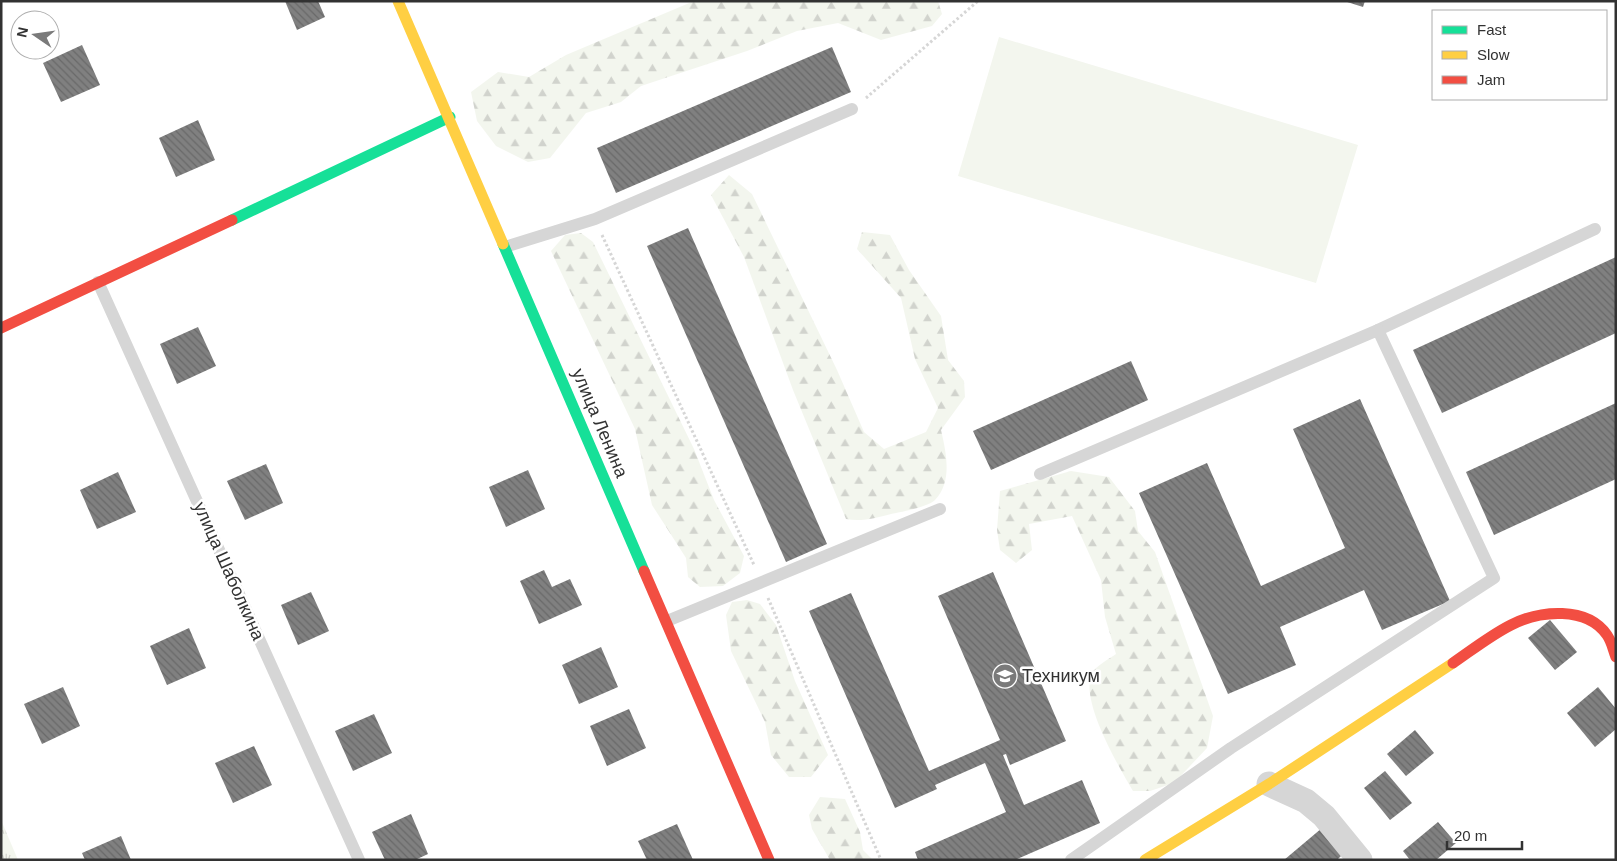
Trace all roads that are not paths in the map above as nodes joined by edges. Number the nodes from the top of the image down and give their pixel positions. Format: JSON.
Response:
{"nodes":[{"id":1,"x":398,"y":1,"type":"edge"},
{"id":2,"x":852,"y":110,"type":"road end"},
{"id":3,"x":450,"y":118,"type":"junction"},
{"id":4,"x":1595,"y":229,"type":"dead end"},
{"id":5,"x":505,"y":247,"type":"junction"},
{"id":6,"x":98,"y":282,"type":"junction"},
{"id":7,"x":1,"y":328,"type":"edge"},
{"id":8,"x":1378,"y":330,"type":"junction"},
{"id":9,"x":1040,"y":474,"type":"dead end"},
{"id":10,"x":940,"y":509,"type":"dead end"},
{"id":11,"x":666,"y":621,"type":"junction"},
{"id":12,"x":1616,"y":657,"type":"edge"},
{"id":13,"x":1269,"y":784,"type":"junction"},
{"id":14,"x":359,"y":860,"type":"edge"},
{"id":15,"x":769,"y":860,"type":"edge"},
{"id":16,"x":1071,"y":860,"type":"edge"},
{"id":17,"x":1145,"y":860,"type":"edge"},
{"id":18,"x":1360,"y":860,"type":"edge"}],
"edges":[{"from":1,"to":3,"type":"street","name":"улица Ленина"},
{"from":2,"to":5,"type":"lane"},
{"from":3,"to":5,"type":"street","name":"улица Ленина"},
{"from":3,"to":6,"type":"street"},
{"from":4,"to":8,"type":"lane"},
{"from":5,"to":11,"type":"street","name":"улица Ленина"},
{"from":6,"to":7,"type":"street"},
{"from":6,"to":14,"type":"lane","name":"улица Шаболкина"},
{"from":8,"to":9,"type":"lane"},
{"from":8,"to":16,"type":"lane"},
{"from":10,"to":11,"type":"lane"},
{"from":11,"to":15,"type":"street","name":"улица Ленина"},
{"from":12,"to":13,"type":"street"},
{"from":13,"to":17,"type":"street"},
{"from":13,"to":18,"type":"street"}]}
